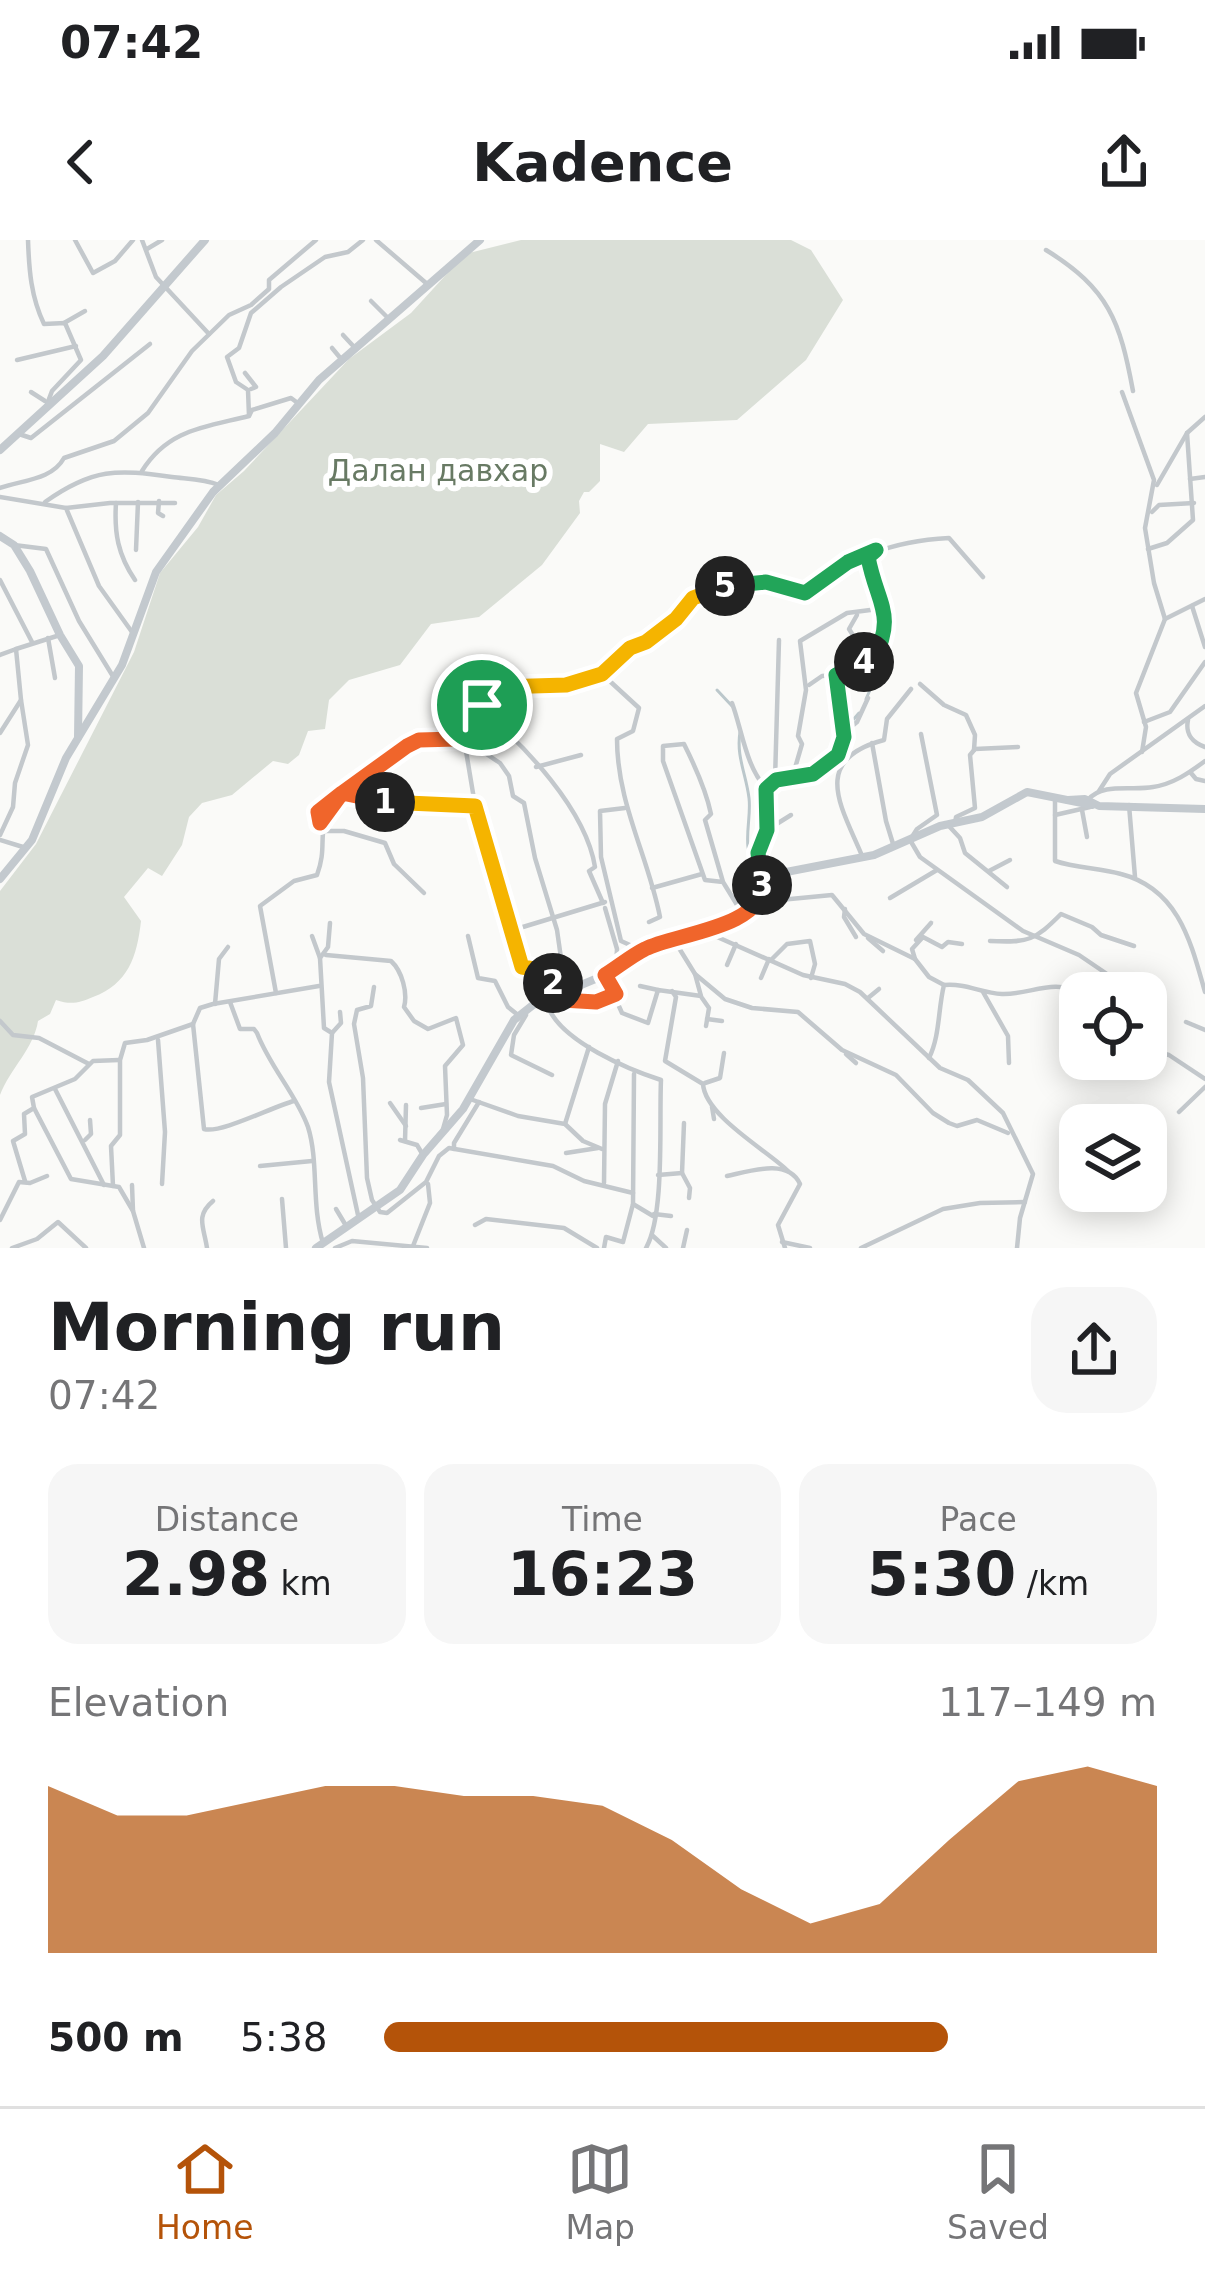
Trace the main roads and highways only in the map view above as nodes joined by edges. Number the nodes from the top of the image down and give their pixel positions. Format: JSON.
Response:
{"nodes":[{"id":1,"x":205,"y":240,"type":"edge"},
{"id":2,"x":480,"y":240,"type":"edge"},
{"id":3,"x":2,"y":444,"type":"edge"},
{"id":4,"x":0,"y":536,"type":"edge"},
{"id":5,"x":79,"y":737,"type":"junction"},
{"id":6,"x":1205,"y":809,"type":"edge"},
{"id":7,"x":0,"y":879,"type":"edge"},
{"id":8,"x":320,"y":1245,"type":"edge"}],
"edges":[{"from":1,"to":3,"type":"main road"},
{"from":2,"to":5,"type":"main road"},
{"from":4,"to":5,"type":"main road"},
{"from":5,"to":7,"type":"main road"},
{"from":6,"to":8,"type":"main road"}]}
